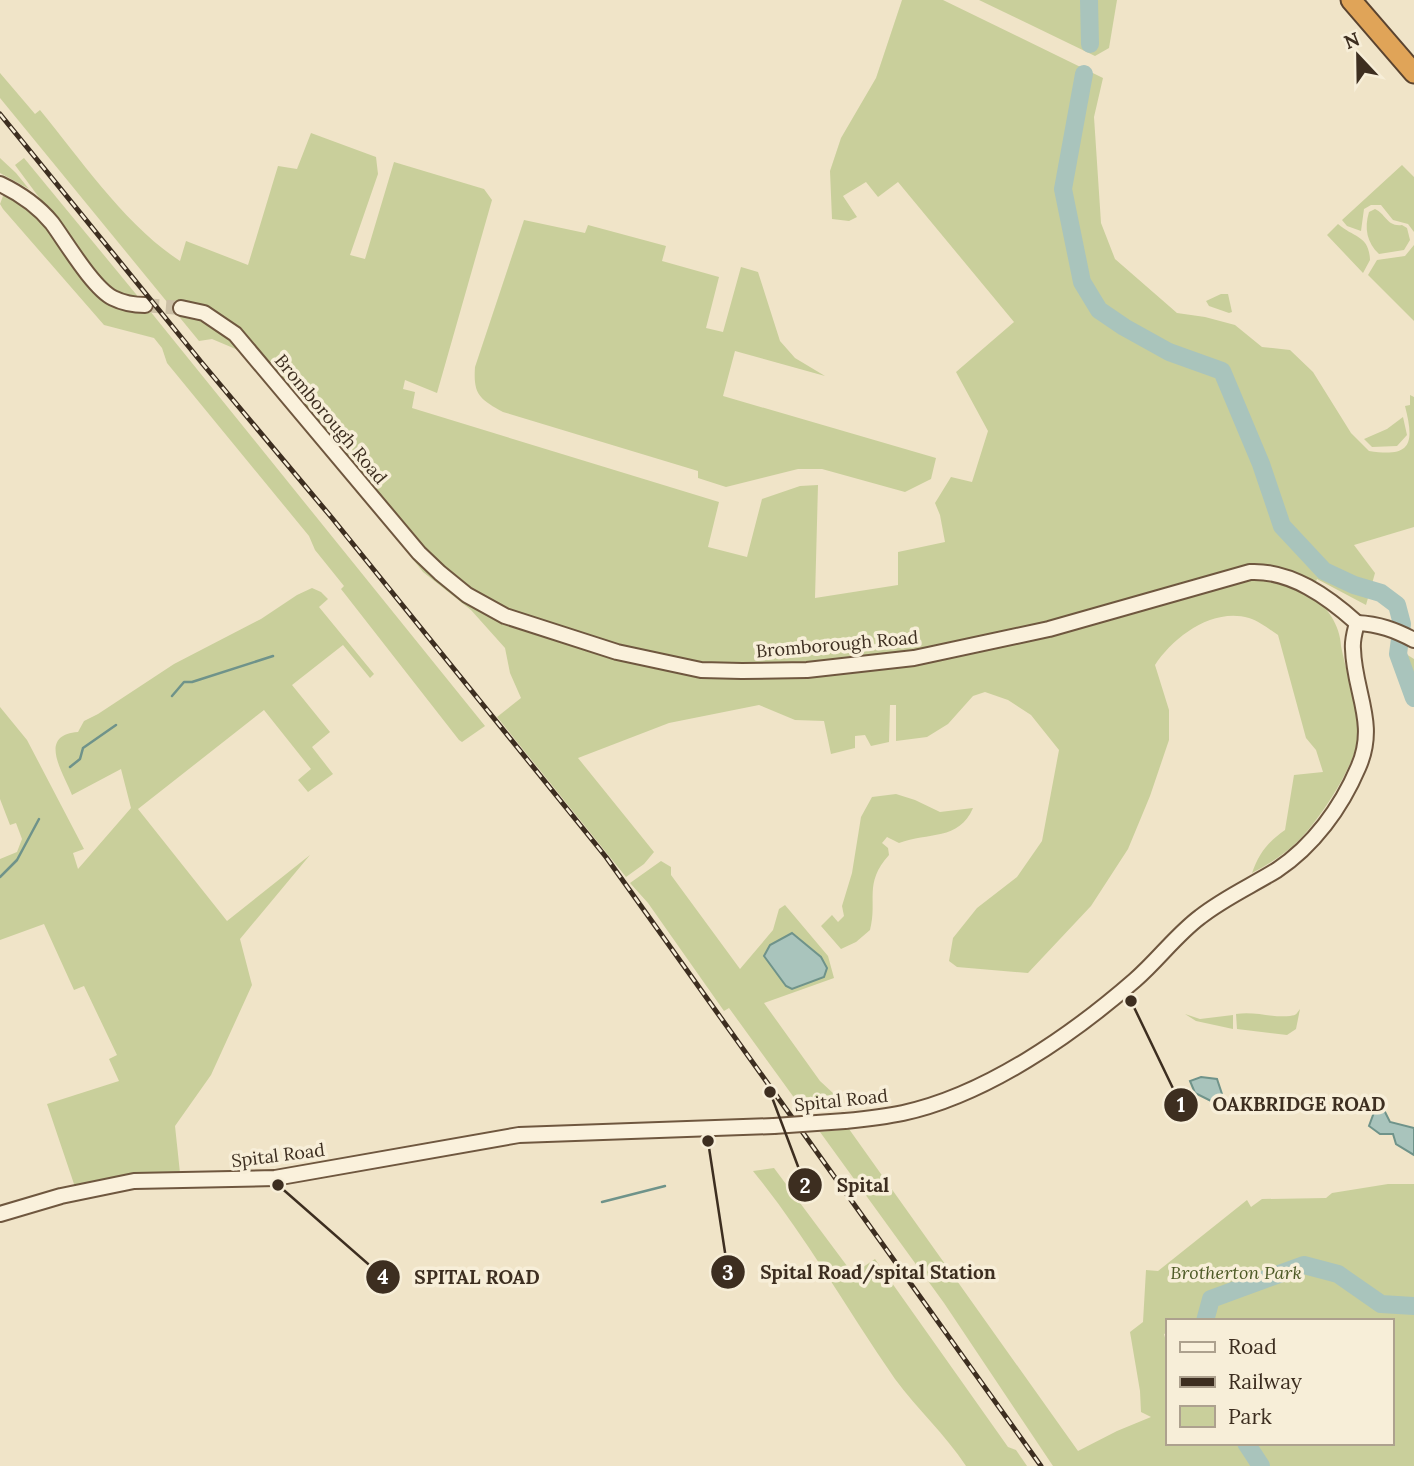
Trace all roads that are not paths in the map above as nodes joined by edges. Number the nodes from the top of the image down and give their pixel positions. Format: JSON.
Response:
{"nodes":[{"id":1,"x":1353,"y":0,"type":"edge"},
{"id":2,"x":1414,"y":54,"type":"edge"},
{"id":3,"x":1414,"y":74,"type":"edge"},
{"id":4,"x":0,"y":184,"type":"edge"},
{"id":5,"x":145,"y":305,"type":"tunnel mouth"},
{"id":6,"x":181,"y":307,"type":"tunnel mouth"},
{"id":7,"x":1357,"y":623,"type":"junction"},
{"id":8,"x":1414,"y":639,"type":"edge"},
{"id":9,"x":0,"y":1213,"type":"edge"}],
"edges":[{"from":1,"to":2,"type":"highway"},
{"from":1,"to":3,"type":"highway"},
{"from":4,"to":5,"type":"main road"},
{"from":6,"to":7,"type":"main road","name":"Bromborough Road"},
{"from":7,"to":8,"type":"main road"},
{"from":7,"to":9,"type":"main road","name":"Spital Road","bridge":true}]}
